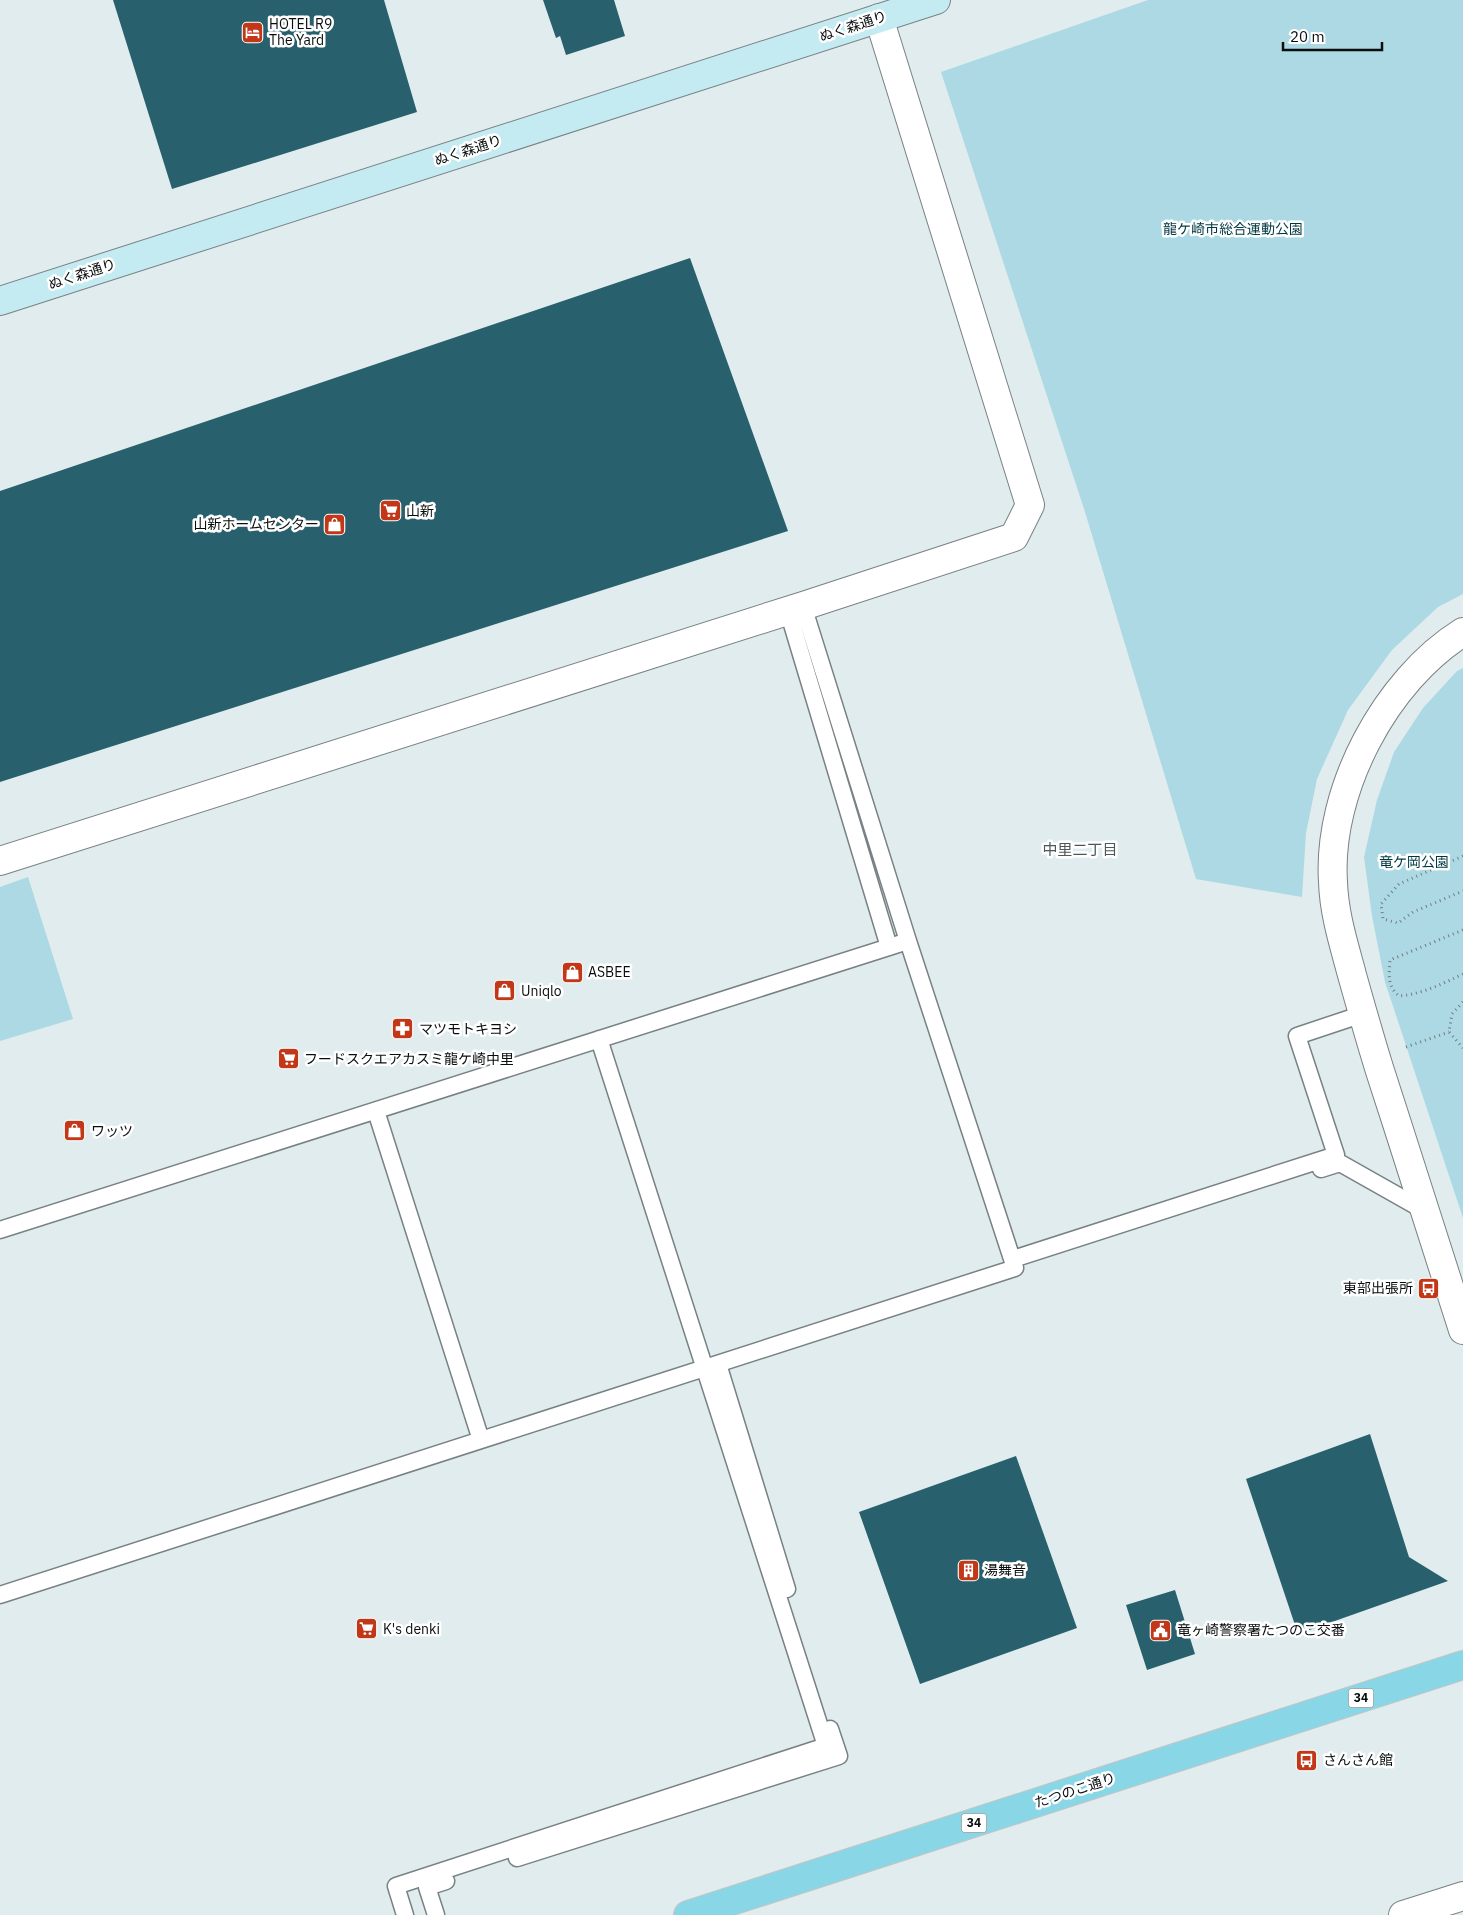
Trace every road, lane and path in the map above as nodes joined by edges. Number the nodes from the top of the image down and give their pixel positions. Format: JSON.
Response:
{"nodes":[{"id":1,"x":936,"y":0,"type":"edge"},
{"id":2,"x":879,"y":18,"type":"junction"},
{"id":3,"x":0,"y":301,"type":"edge"},
{"id":4,"x":796,"y":608,"type":"junction"},
{"id":5,"x":1463,"y":632,"type":"edge"},
{"id":6,"x":1463,"y":856,"type":"edge"},
{"id":7,"x":0,"y":860,"type":"edge"},
{"id":8,"x":1463,"y":891,"type":"edge"},
{"id":9,"x":1463,"y":930,"type":"edge"},
{"id":10,"x":908,"y":941,"type":"junction"},
{"id":11,"x":889,"y":947,"type":"junction"},
{"id":12,"x":1463,"y":974,"type":"edge"},
{"id":13,"x":1463,"y":1002,"type":"edge"},
{"id":14,"x":1363,"y":1014,"type":"junction"},
{"id":15,"x":1450,"y":1032,"type":"junction"},
{"id":16,"x":599,"y":1039,"type":"junction"},
{"id":17,"x":1463,"y":1048,"type":"edge"},
{"id":18,"x":1398,"y":1050,"type":"dead end"},
{"id":19,"x":376,"y":1111,"type":"junction"},
{"id":20,"x":1425,"y":1211,"type":"junction"},
{"id":21,"x":0,"y":1230,"type":"edge"},
{"id":22,"x":1014,"y":1263,"type":"junction"},
{"id":23,"x":1463,"y":1330,"type":"edge"},
{"id":24,"x":712,"y":1366,"type":"junction"},
{"id":25,"x":482,"y":1440,"type":"junction"},
{"id":26,"x":0,"y":1595,"type":"edge"},
{"id":27,"x":1463,"y":1665,"type":"edge"},
{"id":28,"x":1463,"y":1896,"type":"edge"},
{"id":29,"x":405,"y":1915,"type":"edge"},
{"id":30,"x":436,"y":1915,"type":"edge"},
{"id":31,"x":688,"y":1915,"type":"edge"},
{"id":32,"x":1403,"y":1915,"type":"edge"}],
"edges":[{"from":1,"to":2,"type":"main road","name":"ぬく森通り"},
{"from":2,"to":3,"type":"main road","name":"ぬく森通り"},
{"from":2,"to":4,"type":"street"},
{"from":4,"to":7,"type":"street"},
{"from":4,"to":10,"type":"lane"},
{"from":4,"to":11,"type":"lane"},
{"from":5,"to":14,"type":"street"},
{"from":6,"to":8,"type":"path"},
{"from":9,"to":12,"type":"path"},
{"from":10,"to":11,"type":"lane"},
{"from":10,"to":22,"type":"lane"},
{"from":11,"to":16,"type":"lane"},
{"from":13,"to":15,"type":"path"},
{"from":14,"to":20,"type":"street"},
{"from":14,"to":22,"type":"lane"},
{"from":15,"to":17,"type":"path"},
{"from":15,"to":18,"type":"path"},
{"from":16,"to":19,"type":"lane"},
{"from":16,"to":24,"type":"lane"},
{"from":19,"to":21,"type":"lane"},
{"from":19,"to":25,"type":"lane"},
{"from":20,"to":22,"type":"lane"},
{"from":20,"to":23,"type":"street"},
{"from":22,"to":24,"type":"lane"},
{"from":24,"to":25,"type":"lane"},
{"from":24,"to":29,"type":"lane"},
{"from":24,"to":30,"type":"lane"},
{"from":25,"to":26,"type":"lane"},
{"from":27,"to":31,"type":"main road","name":"たつのこ通り","number":"34"},
{"from":28,"to":32,"type":"street"}]}
